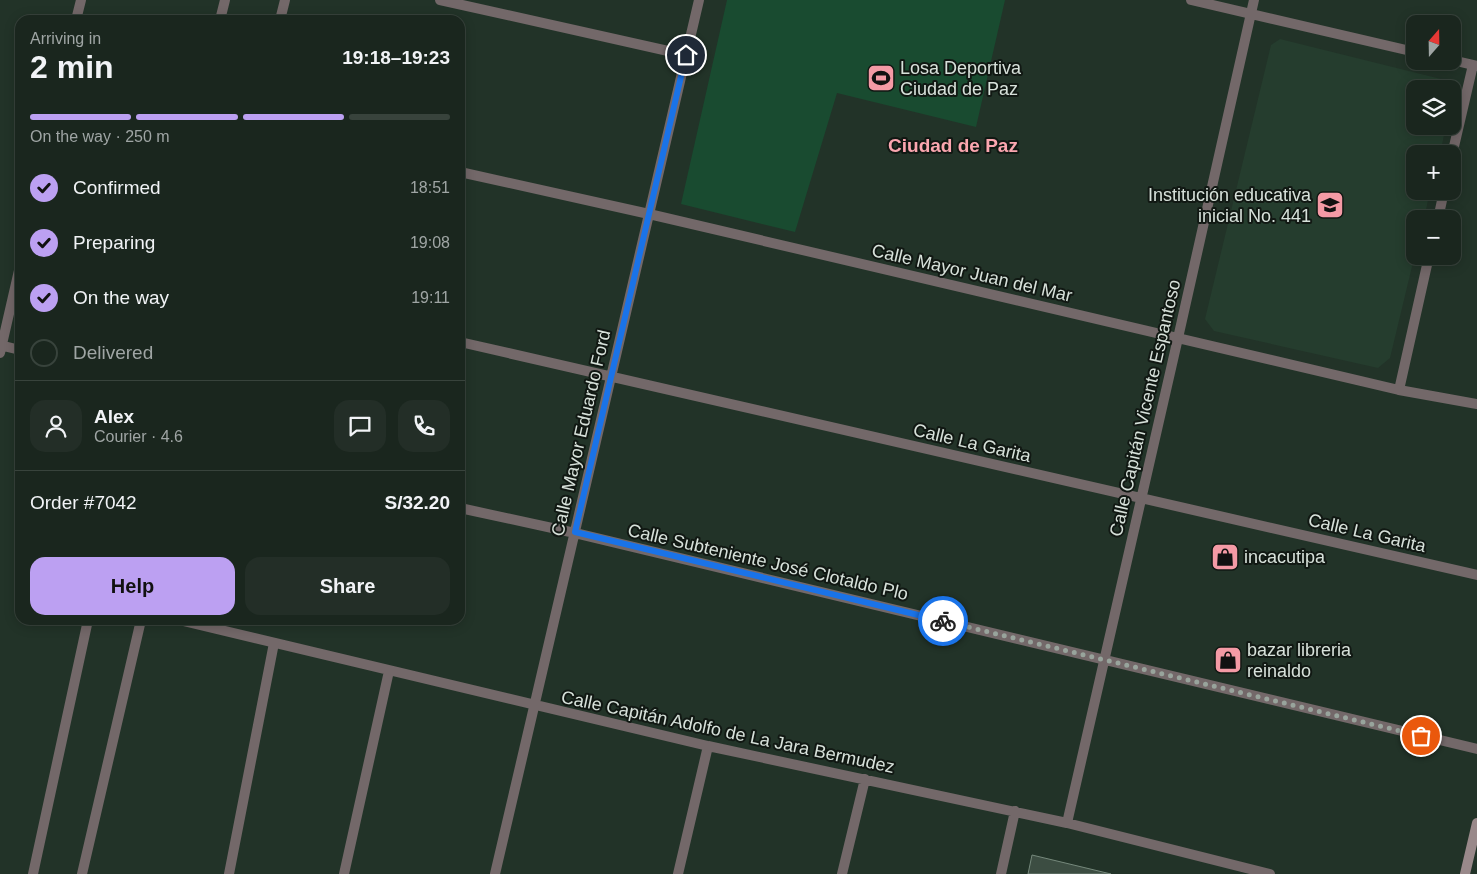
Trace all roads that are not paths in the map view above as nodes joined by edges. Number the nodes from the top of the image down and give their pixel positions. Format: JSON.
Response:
{"nodes":[{"id":1,"x":81,"y":0,"type":"edge"},
{"id":2,"x":225,"y":0,"type":"edge"},
{"id":3,"x":285,"y":0,"type":"edge"},
{"id":4,"x":440,"y":0,"type":"edge"},
{"id":5,"x":699,"y":0,"type":"edge"},
{"id":6,"x":1191,"y":0,"type":"edge"},
{"id":7,"x":1254,"y":0,"type":"edge"},
{"id":8,"x":1250,"y":14,"type":"junction"},
{"id":9,"x":77,"y":15,"type":"edge"},
{"id":10,"x":221,"y":15,"type":"edge"},
{"id":11,"x":281,"y":15,"type":"edge"},
{"id":12,"x":1406,"y":50,"type":"edge"},
{"id":13,"x":686,"y":55,"type":"junction"},
{"id":14,"x":1461,"y":62,"type":"edge"},
{"id":15,"x":1475,"y":65,"type":"edge"},
{"id":16,"x":1455,"y":145,"type":"edge"},
{"id":17,"x":465,"y":173,"type":"edge"},
{"id":18,"x":649,"y":214,"type":"junction"},
{"id":19,"x":1428,"y":265,"type":"edge"},
{"id":20,"x":15,"y":288,"type":"edge"},
{"id":21,"x":1178,"y":338,"type":"junction"},
{"id":22,"x":465,"y":343,"type":"edge"},
{"id":23,"x":1,"y":348,"type":"edge"},
{"id":24,"x":15,"y":349,"type":"edge"},
{"id":25,"x":611,"y":377,"type":"junction"},
{"id":26,"x":1399,"y":390,"type":"junction"},
{"id":27,"x":1477,"y":404,"type":"edge"},
{"id":28,"x":1141,"y":498,"type":"junction"},
{"id":29,"x":465,"y":509,"type":"edge"},
{"id":30,"x":575,"y":532,"type":"junction"},
{"id":31,"x":1477,"y":575,"type":"edge"},
{"id":32,"x":87,"y":625,"type":"edge"},
{"id":33,"x":141,"y":625,"type":"edge"},
{"id":34,"x":200,"y":625,"type":"edge"},
{"id":35,"x":274,"y":643,"type":"junction"},
{"id":36,"x":1103,"y":659,"type":"junction"},
{"id":37,"x":389,"y":671,"type":"junction"},
{"id":38,"x":534,"y":706,"type":"junction"},
{"id":39,"x":708,"y":746,"type":"junction"},
{"id":40,"x":1477,"y":749,"type":"edge"},
{"id":41,"x":865,"y":779,"type":"junction"},
{"id":42,"x":1015,"y":811,"type":"junction"},
{"id":43,"x":1066,"y":822,"type":"junction"},
{"id":44,"x":1477,"y":823,"type":"edge"},
{"id":45,"x":33,"y":874,"type":"edge"},
{"id":46,"x":82,"y":874,"type":"edge"},
{"id":47,"x":229,"y":874,"type":"edge"},
{"id":48,"x":344,"y":874,"type":"edge"},
{"id":49,"x":496,"y":874,"type":"edge"},
{"id":50,"x":678,"y":874,"type":"edge"},
{"id":51,"x":842,"y":874,"type":"edge"},
{"id":52,"x":1001,"y":874,"type":"edge"},
{"id":53,"x":1270,"y":874,"type":"edge"},
{"id":54,"x":1465,"y":874,"type":"edge"}],
"edges":[{"from":1,"to":9,"type":"street"},
{"from":2,"to":10,"type":"street"},
{"from":3,"to":11,"type":"street"},
{"from":4,"to":13,"type":"street"},
{"from":5,"to":13,"type":"street","name":"Calle Mayor Eduardo Ford"},
{"from":6,"to":8,"type":"street"},
{"from":7,"to":8,"type":"street","name":"Calle Capitán Vicente Espantoso"},
{"from":8,"to":12,"type":"street"},
{"from":8,"to":21,"type":"street","name":"Calle Capitán Vicente Espantoso"},
{"from":13,"to":18,"type":"street","name":"Calle Mayor Eduardo Ford"},
{"from":14,"to":15,"type":"street"},
{"from":15,"to":16,"type":"street"},
{"from":17,"to":18,"type":"street","name":"Calle Mayor Juan del Mar"},
{"from":18,"to":21,"type":"street","name":"Calle Mayor Juan del Mar"},
{"from":18,"to":25,"type":"street","name":"Calle Mayor Eduardo Ford"},
{"from":19,"to":26,"type":"street"},
{"from":20,"to":23,"type":"street"},
{"from":21,"to":26,"type":"street","name":"Calle Mayor Juan del Mar"},
{"from":21,"to":28,"type":"street","name":"Calle Capitán Vicente Espantoso"},
{"from":22,"to":25,"type":"street","name":"Calle La Garita"},
{"from":23,"to":24,"type":"street"},
{"from":25,"to":28,"type":"street","name":"Calle La Garita"},
{"from":25,"to":30,"type":"street","name":"Calle Mayor Eduardo Ford"},
{"from":26,"to":27,"type":"street","name":"Calle Mayor Juan del Mar"},
{"from":28,"to":31,"type":"street","name":"Calle La Garita"},
{"from":28,"to":36,"type":"street","name":"Calle Capitán Vicente Espantoso"},
{"from":29,"to":30,"type":"street","name":"Calle Subteniente José Clotaldo Plo"},
{"from":30,"to":36,"type":"street","name":"Calle Subteniente José Clotaldo Plo"},
{"from":30,"to":38,"type":"street","name":"Calle Mayor Eduardo Ford"},
{"from":32,"to":45,"type":"street"},
{"from":33,"to":46,"type":"street"},
{"from":34,"to":35,"type":"street","name":"Calle Capitán Adolfo de La Jara Bermudez"},
{"from":35,"to":37,"type":"street","name":"Calle Capitán Adolfo de La Jara Bermudez"},
{"from":35,"to":47,"type":"street"},
{"from":36,"to":40,"type":"street","name":"Calle Subteniente José Clotaldo Plo"},
{"from":36,"to":43,"type":"street","name":"Calle Capitán Vicente Espantoso"},
{"from":37,"to":38,"type":"street","name":"Calle Capitán Adolfo de La Jara Bermudez"},
{"from":37,"to":48,"type":"street"},
{"from":38,"to":39,"type":"street","name":"Calle Capitán Adolfo de La Jara Bermudez"},
{"from":38,"to":49,"type":"street","name":"Calle Mayor Eduardo Ford"},
{"from":39,"to":41,"type":"street","name":"Calle Capitán Adolfo de La Jara Bermudez"},
{"from":39,"to":50,"type":"street"},
{"from":41,"to":42,"type":"street","name":"Calle Capitán Adolfo de La Jara Bermudez"},
{"from":41,"to":51,"type":"street"},
{"from":42,"to":43,"type":"street","name":"Calle Capitán Adolfo de La Jara Bermudez"},
{"from":42,"to":52,"type":"street"},
{"from":43,"to":53,"type":"street","name":"Calle Capitán Adolfo de La Jara Bermudez"},
{"from":44,"to":54,"type":"main road"}]}
